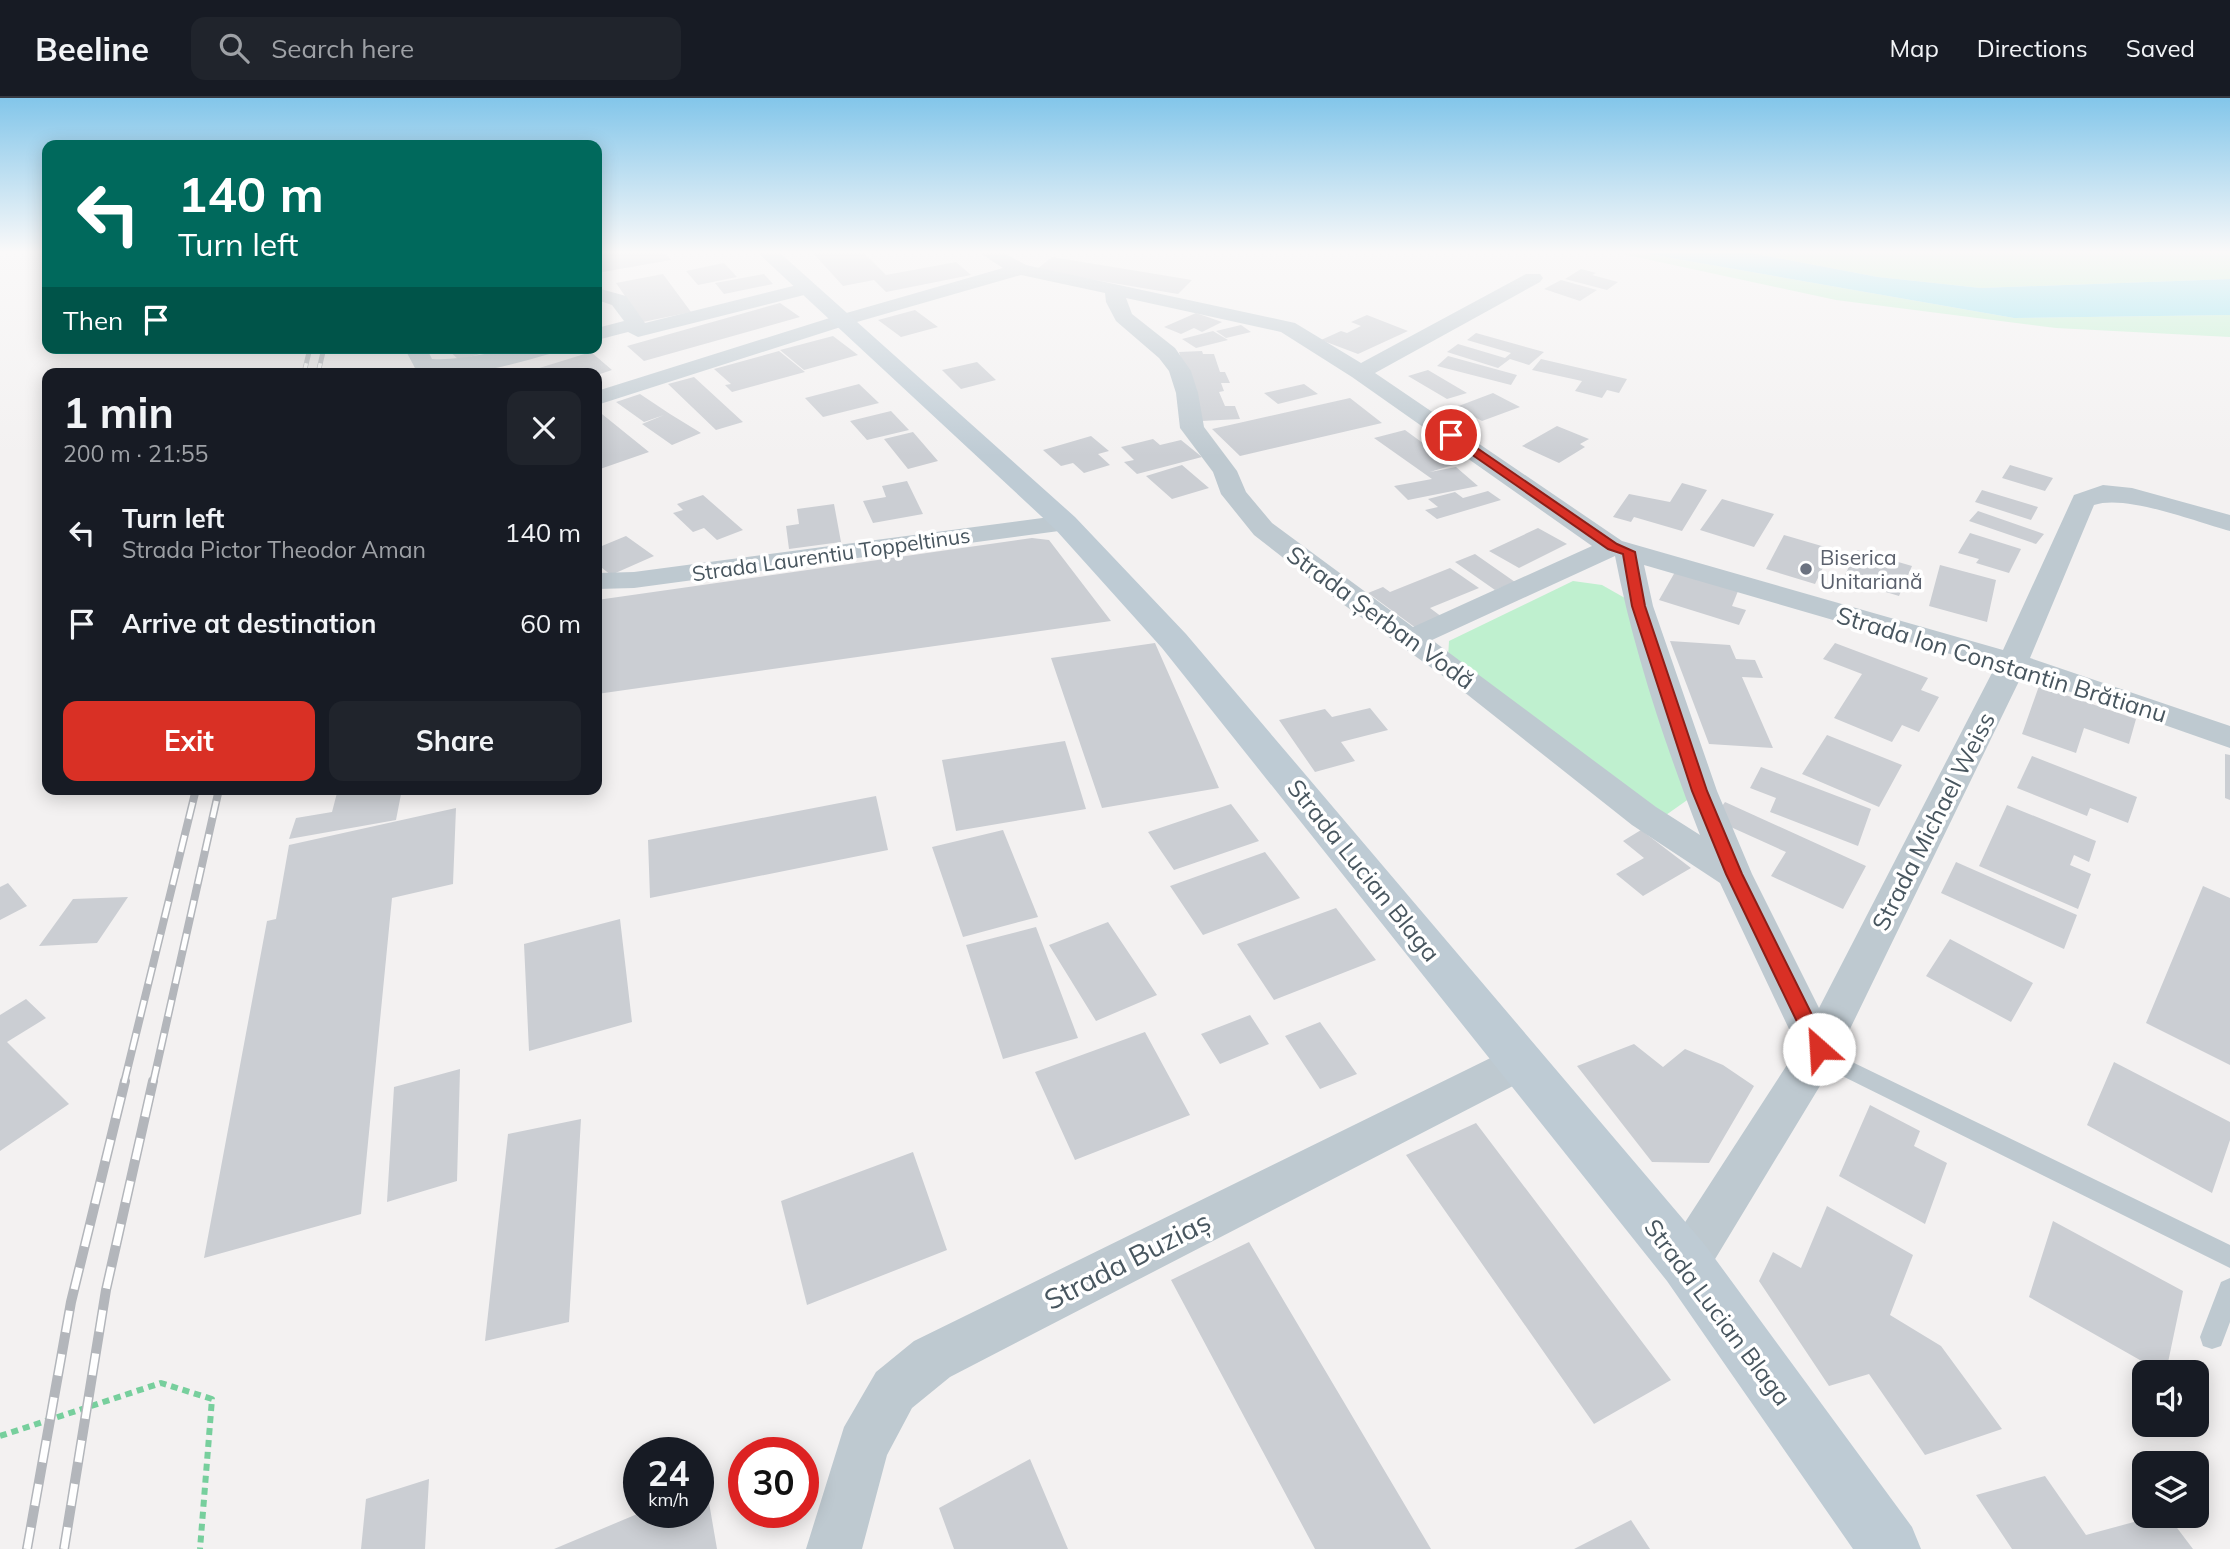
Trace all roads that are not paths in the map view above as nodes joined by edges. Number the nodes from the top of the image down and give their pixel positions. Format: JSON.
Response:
{"nodes":[{"id":1,"x":634,"y":321,"type":"edge"},
{"id":2,"x":679,"y":321,"type":"edge"},
{"id":3,"x":841,"y":321,"type":"edge"},
{"id":4,"x":844,"y":321,"type":"edge"},
{"id":5,"x":1128,"y":321,"type":"edge"},
{"id":6,"x":1258,"y":321,"type":"edge"},
{"id":7,"x":1454,"y":321,"type":"edge"},
{"id":8,"x":635,"y":324,"type":"junction"},
{"id":9,"x":602,"y":333,"type":"edge"},
{"id":10,"x":418,"y":354,"type":"edge"},
{"id":11,"x":523,"y":354,"type":"edge"},
{"id":12,"x":449,"y":368,"type":"edge"},
{"id":13,"x":449,"y":368,"type":"edge"},
{"id":14,"x":1360,"y":372,"type":"junction"},
{"id":15,"x":602,"y":396,"type":"edge"},
{"id":16,"x":1065,"y":523,"type":"junction"},
{"id":17,"x":2230,"y":523,"type":"edge"},
{"id":18,"x":1620,"y":549,"type":"junction"},
{"id":19,"x":602,"y":581,"type":"edge"},
{"id":20,"x":1412,"y":638,"type":"junction"},
{"id":21,"x":2013,"y":662,"type":"junction"},
{"id":22,"x":2230,"y":737,"type":"edge"},
{"id":23,"x":1734,"y":874,"type":"junction"},
{"id":24,"x":1818,"y":1052,"type":"junction"},
{"id":25,"x":1520,"y":1062,"type":"junction"},
{"id":26,"x":2230,"y":1257,"type":"edge"},
{"id":27,"x":1686,"y":1263,"type":"junction"},
{"id":28,"x":2230,"y":1290,"type":"edge"},
{"id":29,"x":2212,"y":1337,"type":"dead end"},
{"id":30,"x":834,"y":1549,"type":"edge"},
{"id":31,"x":1890,"y":1549,"type":"edge"}],
"edges":[{"from":1,"to":8,"type":"street"},
{"from":2,"to":8,"type":"street"},
{"from":3,"to":15,"type":"street"},
{"from":4,"to":16,"type":"street","name":"Strada Lucian Blaga"},
{"from":5,"to":20,"type":"street","name":"Strada Șerban Vodă"},
{"from":6,"to":14,"type":"street","name":"Strada Ion Constantin Brătianu"},
{"from":7,"to":14,"type":"street"},
{"from":8,"to":9,"type":"street"},
{"from":10,"to":12,"type":"street"},
{"from":11,"to":13,"type":"street"},
{"from":14,"to":18,"type":"street","name":"Strada Ion Constantin Brătianu"},
{"from":16,"to":19,"type":"street","name":"Strada Laurentiu Toppeltinus"},
{"from":16,"to":25,"type":"street","name":"Strada Lucian Blaga"},
{"from":17,"to":21,"type":"street","name":"Strada Michael Weiss"},
{"from":18,"to":20,"type":"street"},
{"from":18,"to":21,"type":"street","name":"Strada Ion Constantin Brătianu"},
{"from":18,"to":23,"type":"street"},
{"from":20,"to":23,"type":"street","name":"Strada Șerban Vodă"},
{"from":21,"to":22,"type":"street","name":"Strada Ion Constantin Brătianu"},
{"from":21,"to":24,"type":"street","name":"Strada Michael Weiss"},
{"from":23,"to":24,"type":"street"},
{"from":24,"to":26,"type":"lane"},
{"from":24,"to":27,"type":"street","name":"Strada Michael Weiss"},
{"from":25,"to":27,"type":"street","name":"Strada Lucian Blaga"},
{"from":25,"to":30,"type":"street","name":"Strada Buziaș"},
{"from":27,"to":31,"type":"street","name":"Strada Lucian Blaga"},
{"from":28,"to":29,"type":"lane"}]}
